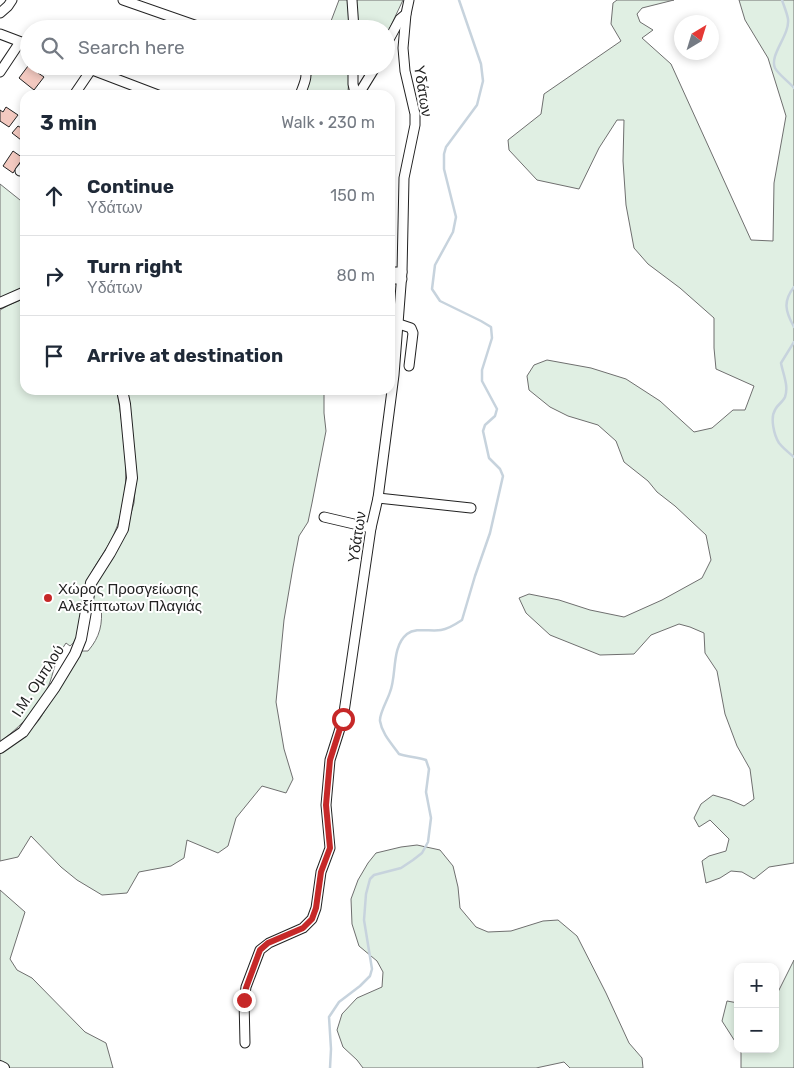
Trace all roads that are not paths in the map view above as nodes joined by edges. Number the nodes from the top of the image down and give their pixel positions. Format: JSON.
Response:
{"nodes":[{"id":1,"x":12,"y":0,"type":"edge"},
{"id":2,"x":123,"y":0,"type":"edge"},
{"id":3,"x":352,"y":0,"type":"edge"},
{"id":4,"x":409,"y":0,"type":"edge"},
{"id":5,"x":0,"y":13,"type":"edge"},
{"id":6,"x":406,"y":14,"type":"junction"},
{"id":7,"x":180,"y":20,"type":"edge"},
{"id":8,"x":353,"y":20,"type":"edge"},
{"id":9,"x":395,"y":28,"type":"edge"},
{"id":10,"x":0,"y":34,"type":"edge"},
{"id":11,"x":20,"y":42,"type":"edge"},
{"id":12,"x":20,"y":49,"type":"edge"},
{"id":13,"x":0,"y":72,"type":"edge"},
{"id":14,"x":84,"y":75,"type":"edge"},
{"id":15,"x":105,"y":75,"type":"edge"},
{"id":16,"x":306,"y":75,"type":"edge"},
{"id":17,"x":353,"y":75,"type":"edge"},
{"id":18,"x":370,"y":75,"type":"edge"},
{"id":19,"x":76,"y":90,"type":"edge"},
{"id":20,"x":145,"y":90,"type":"edge"},
{"id":21,"x":301,"y":90,"type":"edge"},
{"id":22,"x":354,"y":90,"type":"edge"},
{"id":23,"x":361,"y":90,"type":"edge"},
{"id":24,"x":395,"y":274,"type":"edge"},
{"id":25,"x":402,"y":276,"type":"junction"},
{"id":26,"x":395,"y":278,"type":"edge"},
{"id":27,"x":20,"y":294,"type":"edge"},
{"id":28,"x":395,"y":295,"type":"edge"},
{"id":29,"x":401,"y":295,"type":"junction"},
{"id":30,"x":0,"y":303,"type":"edge"},
{"id":31,"x":399,"y":324,"type":"junction"},
{"id":32,"x":395,"y":353,"type":"edge"},
{"id":33,"x":409,"y":366,"type":"dead end"},
{"id":34,"x":123,"y":395,"type":"edge"},
{"id":35,"x":390,"y":395,"type":"edge"},
{"id":36,"x":378,"y":498,"type":"junction"},
{"id":37,"x":471,"y":508,"type":"dead end"},
{"id":38,"x":324,"y":518,"type":"dead end"},
{"id":39,"x":371,"y":528,"type":"junction"},
{"id":40,"x":0,"y":748,"type":"edge"},
{"id":41,"x":246,"y":1043,"type":"dead end"},
{"id":42,"x":0,"y":1066,"type":"edge"},
{"id":43,"x":4,"y":1068,"type":"edge"}],
"edges":[{"from":1,"to":5,"type":"street"},
{"from":2,"to":7,"type":"street"},
{"from":3,"to":8,"type":"street"},
{"from":4,"to":6,"type":"street","name":"Υδάτων"},
{"from":6,"to":9,"type":"street"},
{"from":6,"to":25,"type":"street","name":"Υδάτων"},
{"from":10,"to":11,"type":"street"},
{"from":12,"to":13,"type":"street"},
{"from":14,"to":19,"type":"street"},
{"from":15,"to":20,"type":"street"},
{"from":16,"to":21,"type":"street"},
{"from":17,"to":22,"type":"street"},
{"from":18,"to":23,"type":"street"},
{"from":24,"to":25,"type":"street"},
{"from":25,"to":26,"type":"street"},
{"from":25,"to":29,"type":"street","name":"Υδάτων"},
{"from":27,"to":30,"type":"street"},
{"from":28,"to":29,"type":"street"},
{"from":29,"to":31,"type":"street","name":"Υδάτων"},
{"from":31,"to":32,"type":"street","name":"Υδάτων"},
{"from":31,"to":33,"type":"street"},
{"from":34,"to":40,"type":"street","name":"Ι.Μ. Ομπλού"},
{"from":35,"to":36,"type":"street","name":"Υδάτων"},
{"from":36,"to":37,"type":"street"},
{"from":36,"to":39,"type":"street","name":"Υδάτων"},
{"from":38,"to":39,"type":"street"},
{"from":39,"to":41,"type":"street","name":"Υδάτων"},
{"from":42,"to":43,"type":"street"}]}
